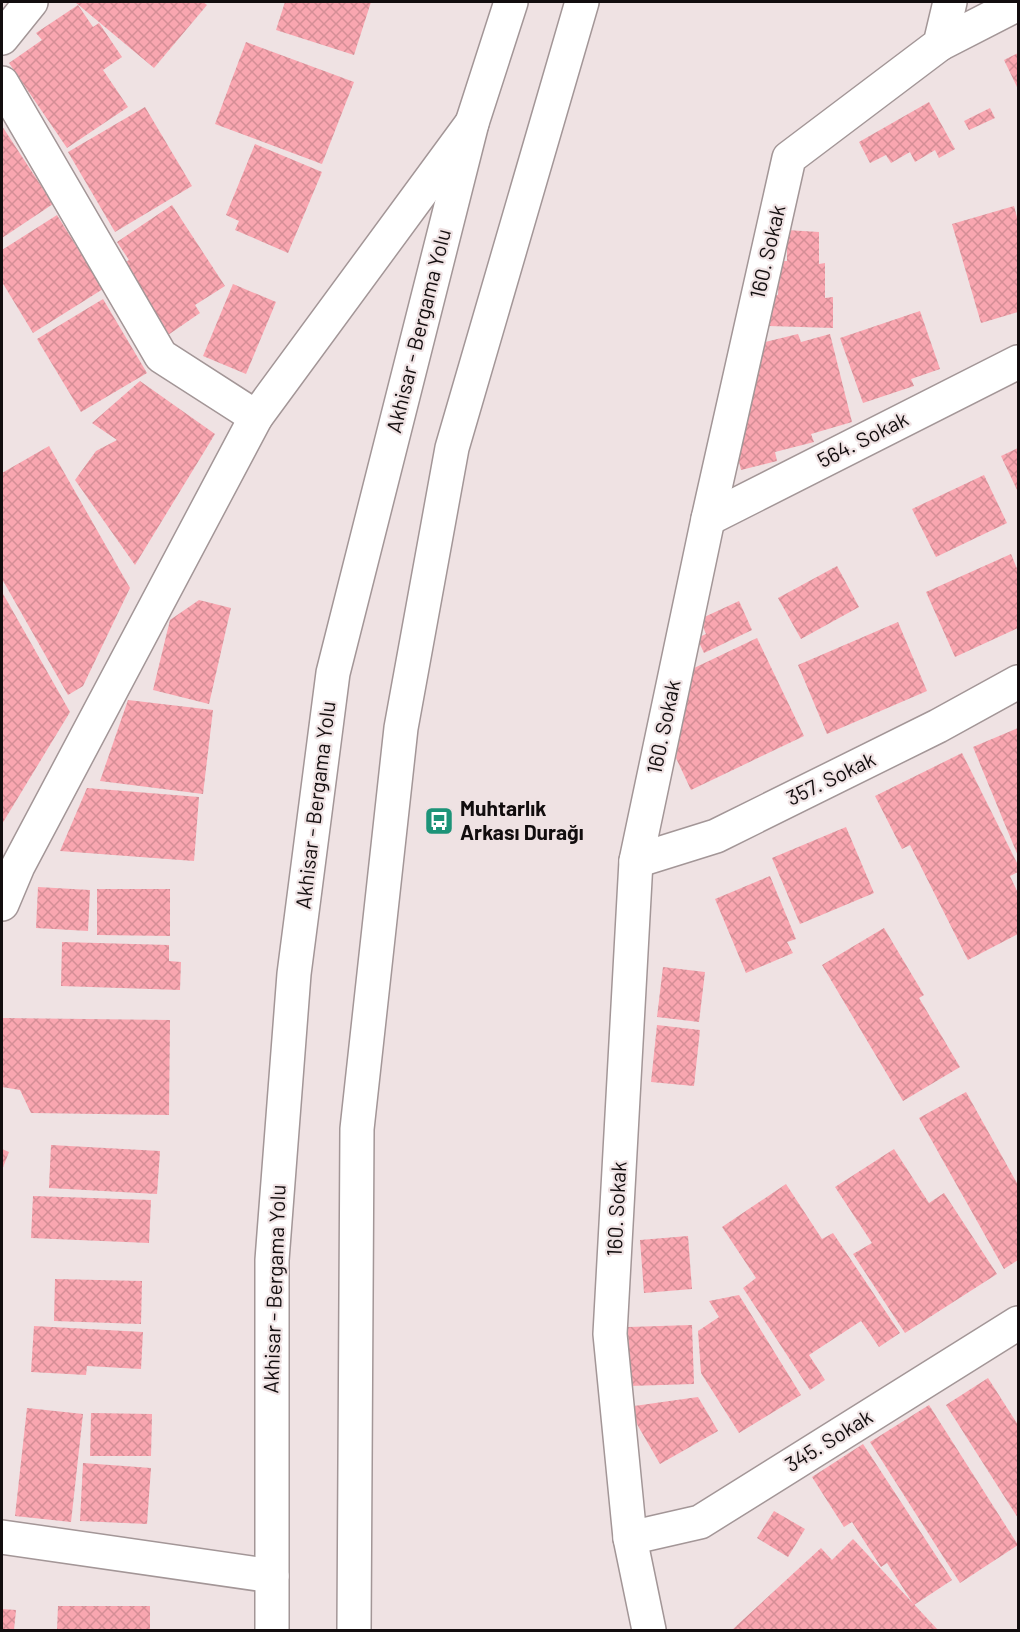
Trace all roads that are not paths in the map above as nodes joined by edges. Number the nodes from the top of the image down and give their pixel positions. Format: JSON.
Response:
{"nodes":[{"id":1,"x":31,"y":2,"type":"edge"},
{"id":2,"x":511,"y":2,"type":"edge"},
{"id":3,"x":582,"y":2,"type":"edge"},
{"id":4,"x":950,"y":2,"type":"edge"},
{"id":5,"x":1018,"y":4,"type":"edge"},
{"id":6,"x":2,"y":38,"type":"edge"},
{"id":7,"x":940,"y":44,"type":"junction"},
{"id":8,"x":2,"y":83,"type":"edge"},
{"id":9,"x":472,"y":123,"type":"junction"},
{"id":10,"x":1018,"y":362,"type":"edge"},
{"id":11,"x":256,"y":417,"type":"junction"},
{"id":12,"x":708,"y":519,"type":"junction"},
{"id":13,"x":1018,"y":682,"type":"edge"},
{"id":14,"x":636,"y":861,"type":"junction"},
{"id":15,"x":2,"y":904,"type":"edge"},
{"id":16,"x":1018,"y":1323,"type":"edge"},
{"id":17,"x":2,"y":1537,"type":"edge"},
{"id":18,"x":630,"y":1538,"type":"junction"},
{"id":19,"x":272,"y":1576,"type":"junction"},
{"id":20,"x":272,"y":1630,"type":"edge"},
{"id":21,"x":354,"y":1630,"type":"edge"},
{"id":22,"x":649,"y":1630,"type":"edge"}],
"edges":[{"from":1,"to":6,"type":"street"},
{"from":2,"to":9,"type":"street","name":"Akhisar - Bergama Yolu"},
{"from":3,"to":21,"type":"street"},
{"from":4,"to":7,"type":"street"},
{"from":5,"to":7,"type":"street","name":"160. Sokak"},
{"from":7,"to":12,"type":"street","name":"160. Sokak"},
{"from":8,"to":11,"type":"street"},
{"from":9,"to":11,"type":"street"},
{"from":9,"to":19,"type":"street","name":"Akhisar - Bergama Yolu"},
{"from":10,"to":12,"type":"street","name":"564. Sokak"},
{"from":11,"to":15,"type":"street"},
{"from":12,"to":14,"type":"street","name":"160. Sokak"},
{"from":13,"to":14,"type":"street","name":"357. Sokak"},
{"from":14,"to":18,"type":"street","name":"160. Sokak"},
{"from":16,"to":18,"type":"street","name":"345. Sokak"},
{"from":17,"to":19,"type":"street"},
{"from":18,"to":22,"type":"street","name":"160. Sokak"},
{"from":19,"to":20,"type":"street","name":"Akhisar - Bergama Yolu"}]}
